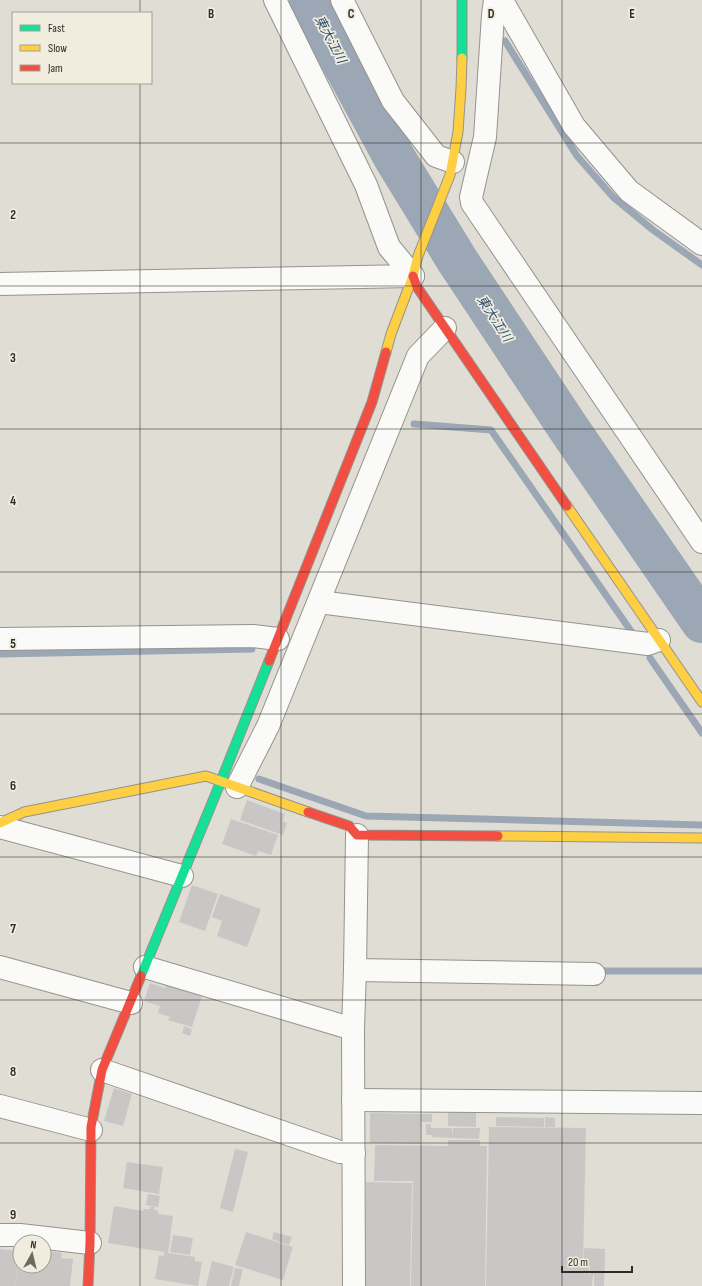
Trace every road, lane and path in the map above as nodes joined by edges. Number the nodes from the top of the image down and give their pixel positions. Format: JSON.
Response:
{"nodes":[{"id":1,"x":275,"y":0,"type":"edge"},
{"id":2,"x":342,"y":0,"type":"edge"},
{"id":3,"x":462,"y":0,"type":"edge"},
{"id":4,"x":496,"y":0,"type":"edge"},
{"id":5,"x":499,"y":0,"type":"edge"},
{"id":6,"x":452,"y":169,"type":"junction"},
{"id":7,"x":702,"y":244,"type":"edge"},
{"id":8,"x":416,"y":266,"type":"junction"},
{"id":9,"x":0,"y":284,"type":"edge"},
{"id":10,"x":445,"y":328,"type":"junction"},
{"id":11,"x":702,"y":542,"type":"edge"},
{"id":12,"x":319,"y":602,"type":"junction"},
{"id":13,"x":0,"y":639,"type":"edge"},
{"id":14,"x":278,"y":639,"type":"junction"},
{"id":15,"x":659,"y":640,"type":"junction"},
{"id":16,"x":702,"y":702,"type":"edge"},
{"id":17,"x":229,"y":784,"type":"junction"},
{"id":18,"x":0,"y":823,"type":"edge"},
{"id":19,"x":0,"y":827,"type":"edge"},
{"id":20,"x":357,"y":835,"type":"junction"},
{"id":21,"x":702,"y":838,"type":"edge"},
{"id":22,"x":182,"y":876,"type":"junction"},
{"id":23,"x":0,"y":967,"type":"edge"},
{"id":24,"x":145,"y":967,"type":"junction"},
{"id":25,"x":355,"y":970,"type":"junction"},
{"id":26,"x":594,"y":974,"type":"dead end"},
{"id":27,"x":131,"y":1003,"type":"junction"},
{"id":28,"x":353,"y":1029,"type":"junction"},
{"id":29,"x":102,"y":1070,"type":"junction"},
{"id":30,"x":353,"y":1100,"type":"junction"},
{"id":31,"x":702,"y":1103,"type":"edge"},
{"id":32,"x":0,"y":1106,"type":"edge"},
{"id":33,"x":90,"y":1130,"type":"junction"},
{"id":34,"x":354,"y":1153,"type":"junction"},
{"id":35,"x":0,"y":1235,"type":"edge"},
{"id":36,"x":90,"y":1243,"type":"junction"},
{"id":37,"x":88,"y":1286,"type":"edge"},
{"id":38,"x":354,"y":1286,"type":"edge"}],
"edges":[{"from":1,"to":8,"type":"street"},
{"from":2,"to":6,"type":"street"},
{"from":3,"to":6,"type":"street"},
{"from":4,"to":11,"type":"street"},
{"from":5,"to":7,"type":"street"},
{"from":6,"to":8,"type":"street"},
{"from":8,"to":9,"type":"street"},
{"from":8,"to":10,"type":"street"},
{"from":8,"to":14,"type":"street"},
{"from":10,"to":12,"type":"street"},
{"from":10,"to":15,"type":"street"},
{"from":12,"to":15,"type":"street"},
{"from":12,"to":17,"type":"street"},
{"from":13,"to":14,"type":"street"},
{"from":14,"to":17,"type":"street"},
{"from":15,"to":16,"type":"street"},
{"from":17,"to":18,"type":"street"},
{"from":17,"to":20,"type":"street"},
{"from":17,"to":22,"type":"street"},
{"from":19,"to":22,"type":"street"},
{"from":20,"to":21,"type":"street"},
{"from":20,"to":25,"type":"street"},
{"from":22,"to":24,"type":"street"},
{"from":23,"to":27,"type":"street"},
{"from":24,"to":27,"type":"street"},
{"from":24,"to":28,"type":"street"},
{"from":25,"to":26,"type":"street"},
{"from":25,"to":28,"type":"street"},
{"from":27,"to":29,"type":"street"},
{"from":28,"to":30,"type":"street"},
{"from":29,"to":33,"type":"street"},
{"from":29,"to":34,"type":"street"},
{"from":30,"to":31,"type":"street"},
{"from":30,"to":34,"type":"street"},
{"from":32,"to":33,"type":"street"},
{"from":33,"to":36,"type":"street"},
{"from":34,"to":38,"type":"street"},
{"from":35,"to":36,"type":"street"},
{"from":36,"to":37,"type":"street"}]}
